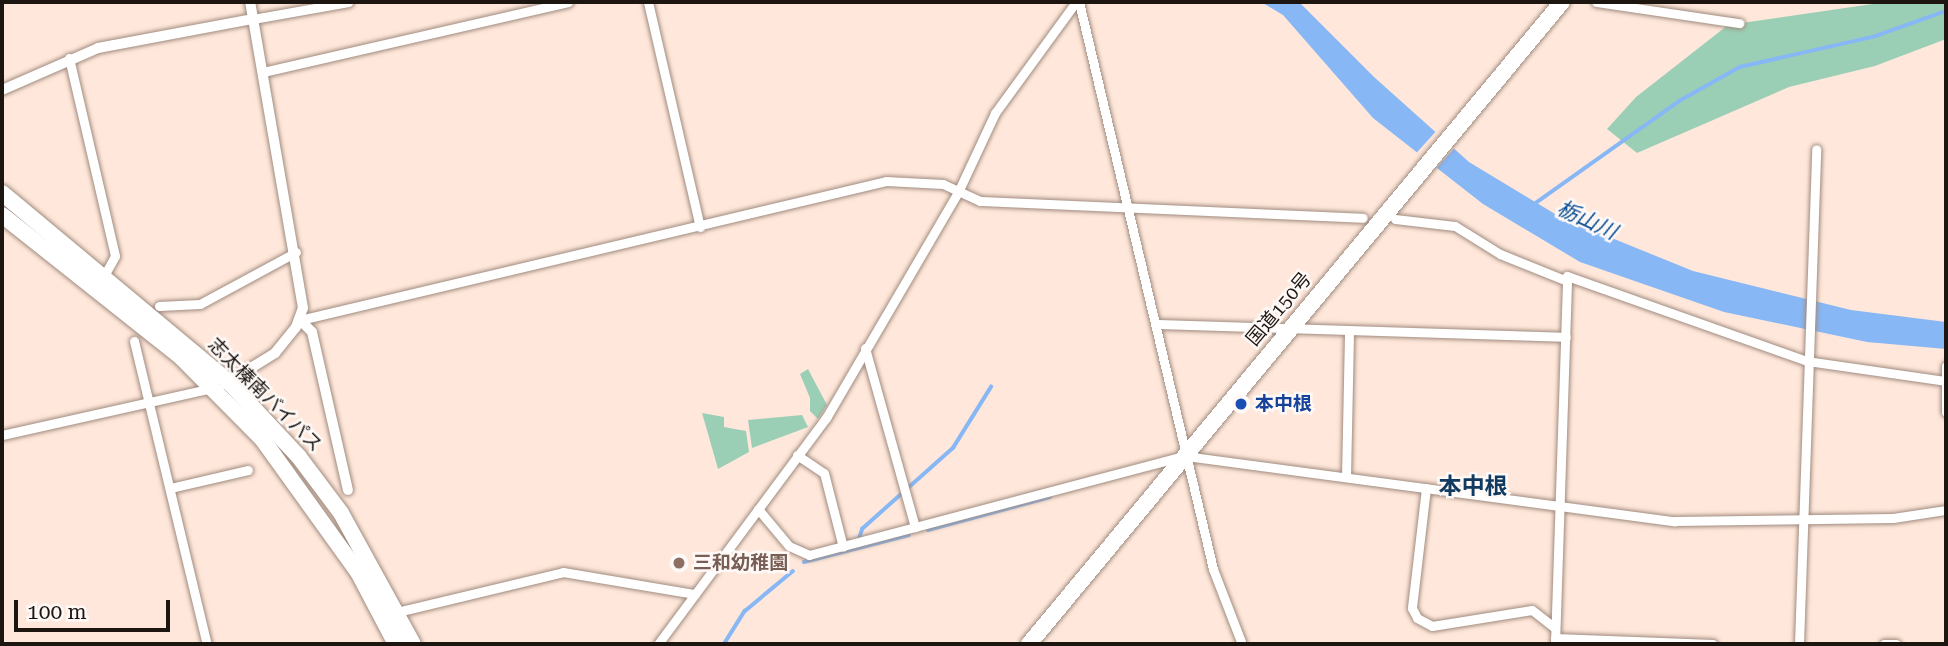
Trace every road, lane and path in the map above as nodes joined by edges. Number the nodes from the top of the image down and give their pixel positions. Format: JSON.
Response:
{"nodes":[{"id":1,"x":250,"y":2,"type":"edge"},
{"id":2,"x":348,"y":2,"type":"edge"},
{"id":3,"x":568,"y":2,"type":"edge"},
{"id":4,"x":648,"y":2,"type":"edge"},
{"id":5,"x":1077,"y":2,"type":"edge"},
{"id":6,"x":1596,"y":2,"type":"edge"},
{"id":7,"x":1557,"y":3,"type":"edge"},
{"id":8,"x":253,"y":19,"type":"junction"},
{"id":9,"x":1739,"y":23,"type":"dead end"},
{"id":10,"x":69,"y":58,"type":"junction"},
{"id":11,"x":263,"y":72,"type":"junction"},
{"id":12,"x":2,"y":90,"type":"edge"},
{"id":13,"x":1816,"y":149,"type":"dead end"},
{"id":14,"x":958,"y":190,"type":"junction"},
{"id":15,"x":2,"y":193,"type":"edge"},
{"id":16,"x":1126,"y":211,"type":"junction"},
{"id":17,"x":2,"y":215,"type":"edge"},
{"id":18,"x":1363,"y":218,"type":"dead end"},
{"id":19,"x":1395,"y":219,"type":"dead end"},
{"id":20,"x":700,"y":227,"type":"junction"},
{"id":21,"x":296,"y":252,"type":"junction"},
{"id":22,"x":105,"y":274,"type":"junction"},
{"id":23,"x":1567,"y":281,"type":"junction"},
{"id":24,"x":159,"y":306,"type":"dead end"},
{"id":25,"x":300,"y":320,"type":"junction"},
{"id":26,"x":1155,"y":324,"type":"junction"},
{"id":27,"x":1289,"y":330,"type":"junction"},
{"id":28,"x":1349,"y":331,"type":"junction"},
{"id":29,"x":1566,"y":337,"type":"junction"},
{"id":30,"x":134,"y":341,"type":"dead end"},
{"id":31,"x":866,"y":348,"type":"junction"},
{"id":32,"x":1807,"y":356,"type":"junction"},
{"id":33,"x":1945,"y":376,"type":"edge"},
{"id":34,"x":229,"y":382,"type":"junction"},
{"id":35,"x":212,"y":388,"type":"junction"},
{"id":36,"x":150,"y":403,"type":"junction"},
{"id":37,"x":1946,"y":412,"type":"edge"},
{"id":38,"x":2,"y":435,"type":"edge"},
{"id":39,"x":797,"y":455,"type":"junction"},
{"id":40,"x":1185,"y":456,"type":"junction"},
{"id":41,"x":248,"y":470,"type":"dead end"},
{"id":42,"x":1346,"y":477,"type":"junction"},
{"id":43,"x":170,"y":488,"type":"junction"},
{"id":44,"x":1426,"y":488,"type":"junction"},
{"id":45,"x":348,"y":490,"type":"dead end"},
{"id":46,"x":1561,"y":507,"type":"junction"},
{"id":47,"x":758,"y":509,"type":"junction"},
{"id":48,"x":1946,"y":510,"type":"edge"},
{"id":49,"x":1802,"y":519,"type":"junction"},
{"id":50,"x":915,"y":527,"type":"junction"},
{"id":51,"x":843,"y":547,"type":"junction"},
{"id":52,"x":695,"y":594,"type":"junction"},
{"id":53,"x":397,"y":612,"type":"junction"},
{"id":54,"x":1555,"y":637,"type":"edge"},
{"id":55,"x":207,"y":644,"type":"edge"},
{"id":56,"x":396,"y":644,"type":"edge"},
{"id":57,"x":413,"y":644,"type":"edge"},
{"id":58,"x":659,"y":644,"type":"edge"},
{"id":59,"x":1029,"y":644,"type":"edge"},
{"id":60,"x":1242,"y":644,"type":"edge"},
{"id":61,"x":1713,"y":644,"type":"edge"},
{"id":62,"x":1798,"y":644,"type":"edge"},
{"id":63,"x":1884,"y":644,"type":"edge"},
{"id":64,"x":1896,"y":644,"type":"edge"}],
"edges":[{"from":1,"to":8,"type":"street"},
{"from":2,"to":8,"type":"street"},
{"from":3,"to":11,"type":"street"},
{"from":4,"to":20,"type":"street"},
{"from":5,"to":14,"type":"street"},
{"from":5,"to":16,"type":"street"},
{"from":6,"to":9,"type":"street"},
{"from":7,"to":27,"type":"highway","name":"国道150号"},
{"from":8,"to":10,"type":"street"},
{"from":8,"to":11,"type":"street"},
{"from":10,"to":12,"type":"street"},
{"from":10,"to":22,"type":"street"},
{"from":11,"to":21,"type":"street"},
{"from":13,"to":32,"type":"street"},
{"from":14,"to":16,"type":"street"},
{"from":14,"to":20,"type":"street"},
{"from":14,"to":31,"type":"street"},
{"from":15,"to":22,"type":"highway","name":"志太榛南バイパス"},
{"from":16,"to":18,"type":"street"},
{"from":16,"to":26,"type":"street"},
{"from":17,"to":35,"type":"highway","name":"志太榛南バイパス"},
{"from":19,"to":23,"type":"street"},
{"from":20,"to":25,"type":"street"},
{"from":21,"to":24,"type":"street"},
{"from":21,"to":25,"type":"street"},
{"from":22,"to":34,"type":"highway","name":"志太榛南バイパス"},
{"from":23,"to":29,"type":"street"},
{"from":23,"to":32,"type":"street"},
{"from":25,"to":34,"type":"street"},
{"from":25,"to":45,"type":"street"},
{"from":26,"to":27,"type":"street"},
{"from":26,"to":40,"type":"street"},
{"from":27,"to":28,"type":"street"},
{"from":27,"to":40,"type":"highway","name":"国道150号"},
{"from":28,"to":29,"type":"street"},
{"from":28,"to":42,"type":"street"},
{"from":29,"to":46,"type":"street"},
{"from":30,"to":36,"type":"street"},
{"from":31,"to":39,"type":"street"},
{"from":31,"to":50,"type":"street"},
{"from":32,"to":33,"type":"street"},
{"from":32,"to":49,"type":"street"},
{"from":33,"to":37,"type":"street"},
{"from":34,"to":35,"type":"street"},
{"from":34,"to":53,"type":"highway","name":"志太榛南バイパス"},
{"from":35,"to":36,"type":"street"},
{"from":35,"to":56,"type":"highway","name":"志太榛南バイパス"},
{"from":36,"to":38,"type":"street"},
{"from":36,"to":43,"type":"street"},
{"from":39,"to":47,"type":"street"},
{"from":39,"to":51,"type":"street"},
{"from":40,"to":42,"type":"street"},
{"from":40,"to":50,"type":"street"},
{"from":40,"to":59,"type":"highway","name":"国道150号"},
{"from":40,"to":60,"type":"street"},
{"from":41,"to":43,"type":"street"},
{"from":42,"to":44,"type":"street"},
{"from":43,"to":55,"type":"street"},
{"from":44,"to":46,"type":"street"},
{"from":44,"to":54,"type":"street"},
{"from":46,"to":49,"type":"street"},
{"from":46,"to":54,"type":"street"},
{"from":47,"to":51,"type":"street"},
{"from":47,"to":52,"type":"street"},
{"from":48,"to":49,"type":"street"},
{"from":49,"to":62,"type":"street"},
{"from":50,"to":51,"type":"street"},
{"from":52,"to":53,"type":"street"},
{"from":52,"to":58,"type":"street"},
{"from":53,"to":57,"type":"highway","name":"志太榛南バイパス"},
{"from":54,"to":61,"type":"street"},
{"from":63,"to":64,"type":"street"}]}
